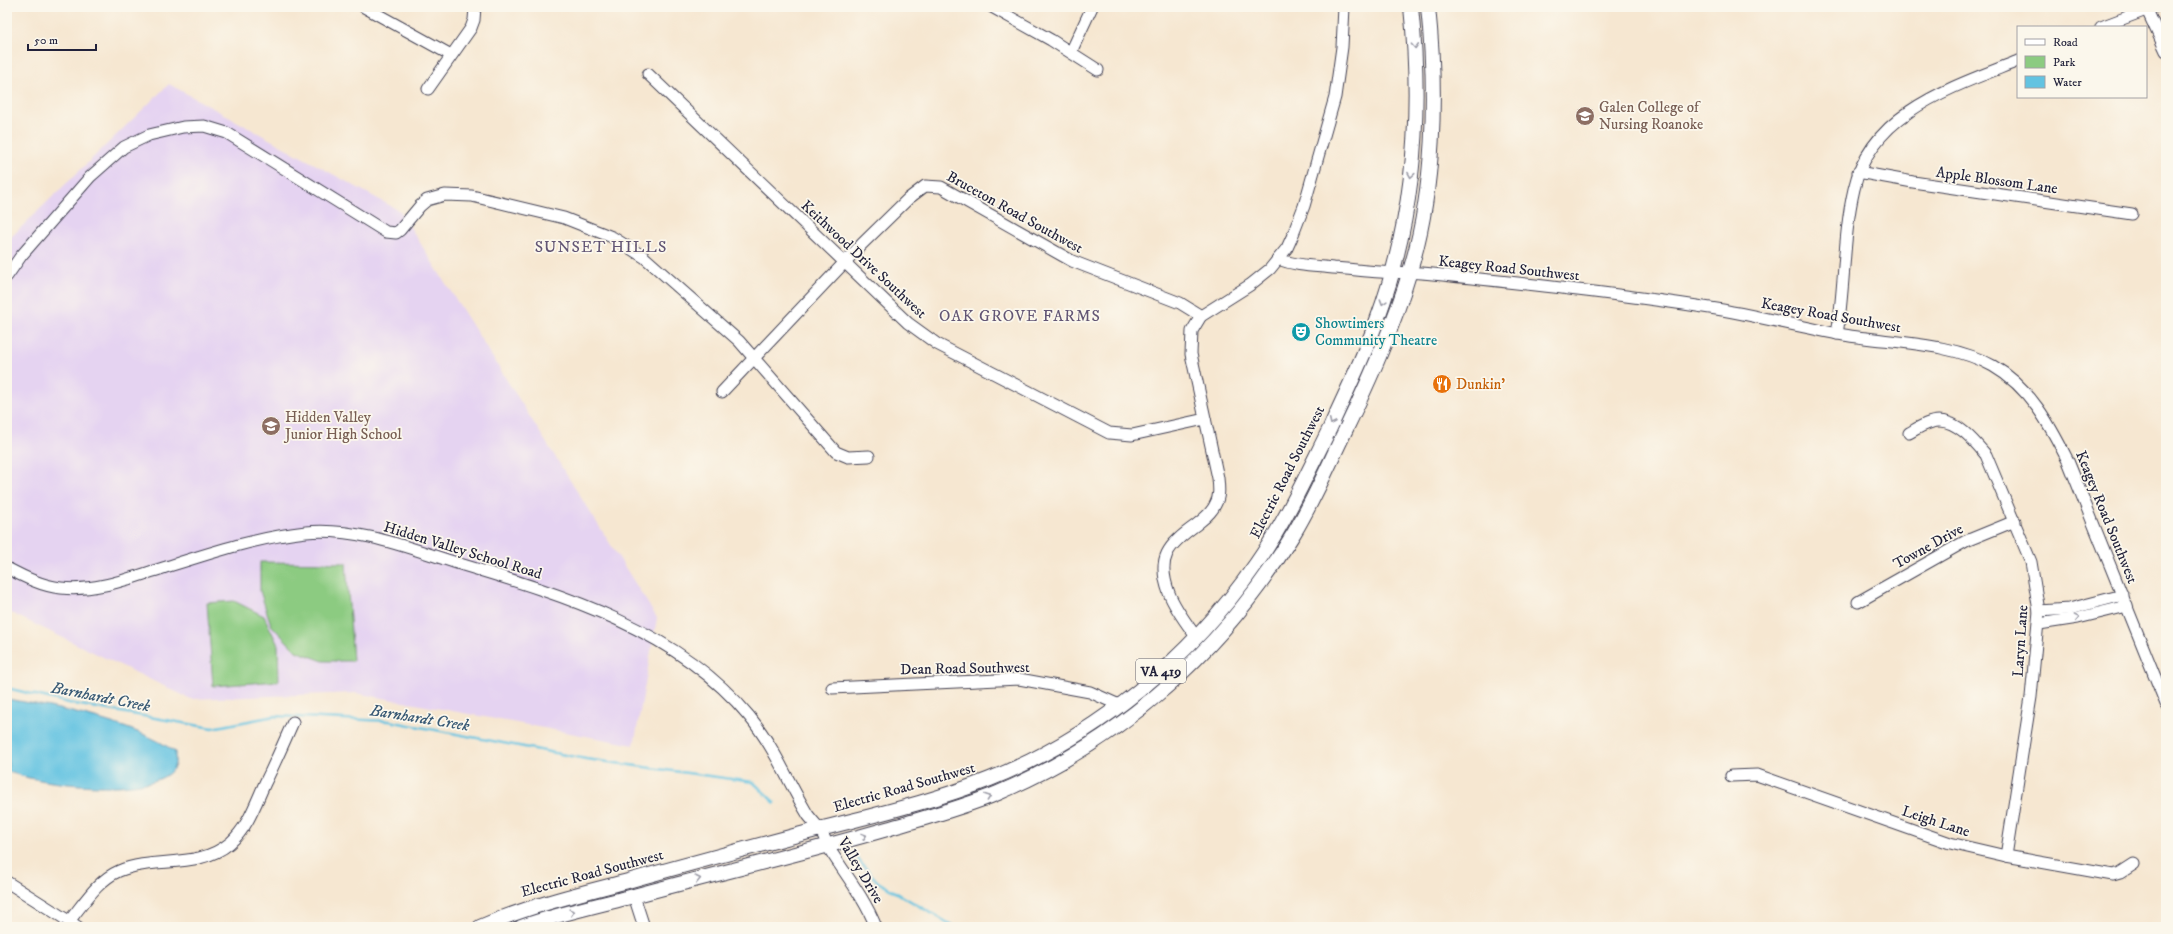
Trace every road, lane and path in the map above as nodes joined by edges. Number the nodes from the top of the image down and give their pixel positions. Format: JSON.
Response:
{"nodes":[{"id":1,"x":364,"y":7,"type":"edge"},
{"id":2,"x":474,"y":7,"type":"edge"},
{"id":3,"x":992,"y":7,"type":"edge"},
{"id":4,"x":1092,"y":7,"type":"edge"},
{"id":5,"x":1344,"y":7,"type":"edge"},
{"id":6,"x":1411,"y":7,"type":"edge"},
{"id":7,"x":1428,"y":7,"type":"edge"},
{"id":8,"x":2151,"y":8,"type":"edge"},
{"id":9,"x":2104,"y":26,"type":"edge"},
{"id":10,"x":2166,"y":51,"type":"edge"},
{"id":11,"x":1071,"y":52,"type":"junction"},
{"id":12,"x":451,"y":55,"type":"junction"},
{"id":13,"x":2017,"y":61,"type":"edge"},
{"id":14,"x":1098,"y":70,"type":"dead end"},
{"id":15,"x":648,"y":74,"type":"dead end"},
{"id":16,"x":428,"y":89,"type":"dead end"},
{"id":17,"x":1858,"y":172,"type":"junction"},
{"id":18,"x":2132,"y":214,"type":"dead end"},
{"id":19,"x":1278,"y":259,"type":"junction"},
{"id":20,"x":845,"y":263,"type":"junction"},
{"id":21,"x":1410,"y":272,"type":"junction"},
{"id":22,"x":1392,"y":273,"type":"junction"},
{"id":23,"x":7,"y":276,"type":"edge"},
{"id":24,"x":1201,"y":316,"type":"junction"},
{"id":25,"x":1837,"y":334,"type":"junction"},
{"id":26,"x":755,"y":357,"type":"junction"},
{"id":27,"x":722,"y":392,"type":"dead end"},
{"id":28,"x":1206,"y":419,"type":"junction"},
{"id":29,"x":1909,"y":433,"type":"dead end"},
{"id":30,"x":869,"y":456,"type":"dead end"},
{"id":31,"x":2015,"y":521,"type":"junction"},
{"id":32,"x":7,"y":568,"type":"edge"},
{"id":33,"x":2123,"y":595,"type":"junction"},
{"id":34,"x":1858,"y":602,"type":"dead end"},
{"id":35,"x":2127,"y":606,"type":"junction"},
{"id":36,"x":2039,"y":611,"type":"junction"},
{"id":37,"x":2039,"y":624,"type":"junction"},
{"id":38,"x":1197,"y":638,"type":"junction"},
{"id":39,"x":832,"y":688,"type":"dead end"},
{"id":40,"x":2166,"y":704,"type":"edge"},
{"id":41,"x":1120,"y":705,"type":"junction"},
{"id":42,"x":293,"y":722,"type":"dead end"},
{"id":43,"x":1731,"y":776,"type":"dead end"},
{"id":44,"x":820,"y":829,"type":"junction"},
{"id":45,"x":828,"y":847,"type":"junction"},
{"id":46,"x":2006,"y":856,"type":"junction"},
{"id":47,"x":2134,"y":864,"type":"dead end"},
{"id":48,"x":7,"y":882,"type":"edge"},
{"id":49,"x":634,"y":896,"type":"junction"},
{"id":50,"x":74,"y":924,"type":"edge"},
{"id":51,"x":480,"y":927,"type":"edge"},
{"id":52,"x":521,"y":927,"type":"edge"},
{"id":53,"x":644,"y":927,"type":"edge"},
{"id":54,"x":876,"y":927,"type":"edge"}],
"edges":[{"from":1,"to":12,"type":"street"},
{"from":2,"to":12,"type":"street"},
{"from":3,"to":11,"type":"street"},
{"from":4,"to":11,"type":"street"},
{"from":5,"to":19,"type":"street"},
{"from":6,"to":22,"type":"main road","name":"Electric Road Southwest","number":"VA 419","one_way":true},
{"from":7,"to":21,"type":"main road","number":"VA 419"},
{"from":8,"to":9,"type":"street"},
{"from":8,"to":10,"type":"street"},
{"from":11,"to":14,"type":"street"},
{"from":12,"to":16,"type":"street"},
{"from":13,"to":17,"type":"street"},
{"from":15,"to":20,"type":"street","name":"Keithwood Drive Southwest"},
{"from":17,"to":18,"type":"street","name":"Apple Blossom Lane"},
{"from":17,"to":25,"type":"street"},
{"from":19,"to":22,"type":"street","name":"Keagey Road Southwest"},
{"from":19,"to":24,"type":"street"},
{"from":20,"to":24,"type":"street","name":"Bruceton Road Southwest"},
{"from":20,"to":26,"type":"street","name":"Bruceton Road Southwest"},
{"from":20,"to":28,"type":"street","name":"Keithwood Drive Southwest"},
{"from":21,"to":22,"type":"street","name":"Keagey Road Southwest"},
{"from":21,"to":25,"type":"street","name":"Keagey Road Southwest"},
{"from":45,"to":21,"type":"main road","number":"VA 419","one_way":true},
{"from":22,"to":38,"type":"main road","name":"Electric Road Southwest","number":"VA 419","one_way":true},
{"from":23,"to":26,"type":"street"},
{"from":24,"to":28,"type":"street"},
{"from":25,"to":33,"type":"street","name":"Keagey Road Southwest"},
{"from":26,"to":27,"type":"street","name":"Bruceton Road Southwest"},
{"from":26,"to":30,"type":"street"},
{"from":28,"to":38,"type":"street"},
{"from":29,"to":31,"type":"street","name":"Laryn Lane"},
{"from":31,"to":34,"type":"street","name":"Towne Drive"},
{"from":31,"to":36,"type":"street","name":"Laryn Lane"},
{"from":32,"to":44,"type":"street","name":"Hidden Valley School Road"},
{"from":33,"to":35,"type":"street","name":"Keagey Road Southwest"},
{"from":33,"to":36,"type":"street"},
{"from":37,"to":35,"type":"street","one_way":true},
{"from":35,"to":40,"type":"street","name":"Keagey Road Southwest"},
{"from":36,"to":37,"type":"street","name":"Laryn Lane"},
{"from":37,"to":46,"type":"street","name":"Laryn Lane"},
{"from":38,"to":41,"type":"main road","name":"Electric Road Southwest","number":"VA 419"},
{"from":39,"to":41,"type":"street","name":"Dean Road Southwest"},
{"from":41,"to":44,"type":"main road","name":"Electric Road Southwest","number":"VA 419"},
{"from":42,"to":50,"type":"street"},
{"from":43,"to":46,"type":"street","name":"Leigh Lane"},
{"from":44,"to":45,"type":"street","name":"Valley Drive"},
{"from":44,"to":51,"type":"main road","name":"Electric Road Southwest","number":"VA 419"},
{"from":49,"to":45,"type":"main road","number":"VA 419","one_way":true},
{"from":45,"to":54,"type":"street","name":"Valley Drive"},
{"from":46,"to":47,"type":"street","name":"Leigh Lane"},
{"from":48,"to":50,"type":"street"},
{"from":52,"to":49,"type":"main road","number":"VA 419","one_way":true},
{"from":49,"to":53,"type":"street"}]}
